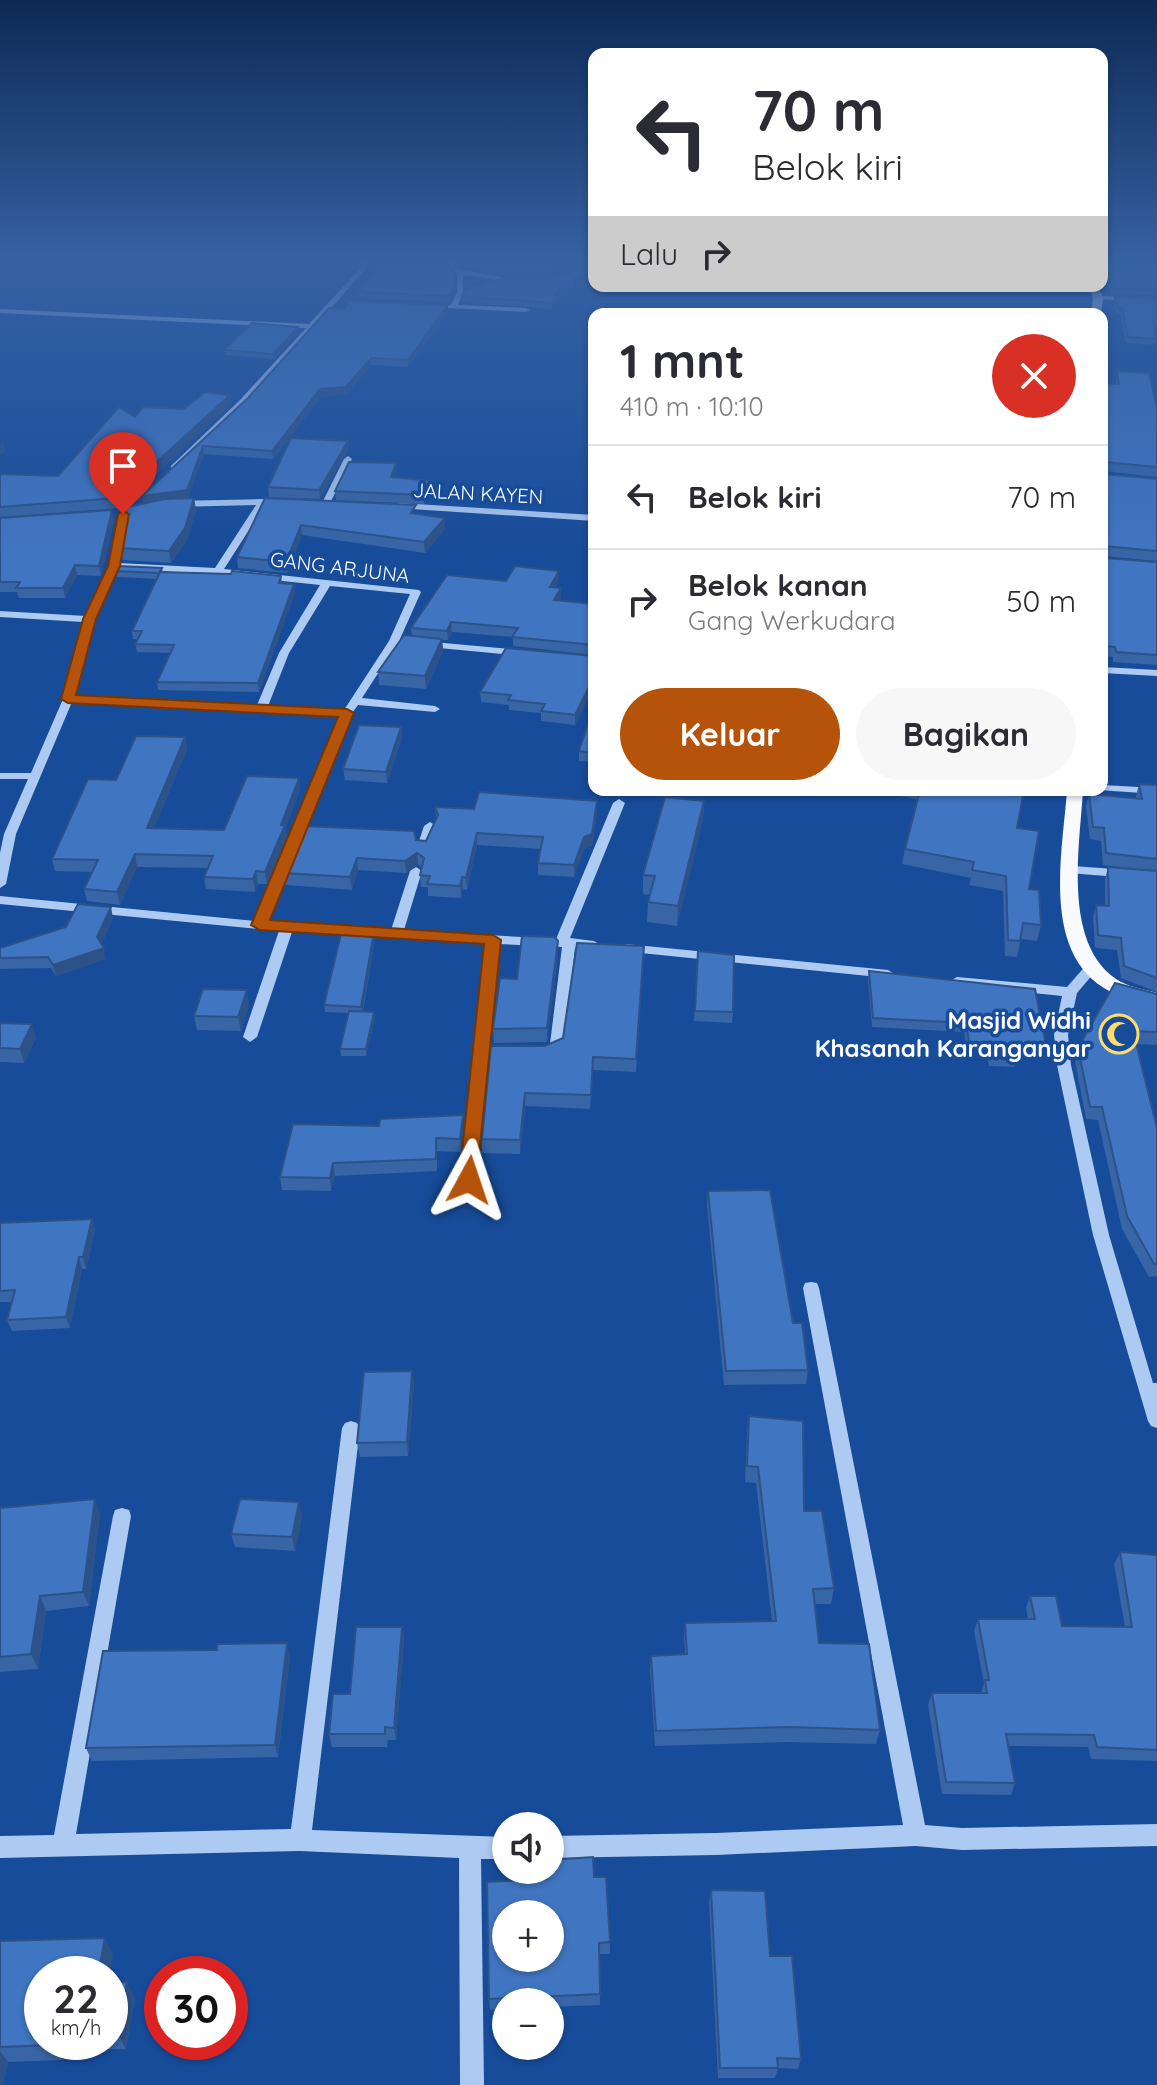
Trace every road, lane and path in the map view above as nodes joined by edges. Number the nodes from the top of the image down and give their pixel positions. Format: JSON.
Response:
{"nodes":[{"id":1,"x":280,"y":360,"type":"edge"},
{"id":2,"x":348,"y":459,"type":"edge"},
{"id":3,"x":167,"y":476,"type":"edge"},
{"id":4,"x":145,"y":495,"type":"edge"},
{"id":5,"x":262,"y":502,"type":"junction"},
{"id":6,"x":300,"y":502,"type":"edge"},
{"id":7,"x":313,"y":502,"type":"edge"},
{"id":8,"x":326,"y":503,"type":"junction"},
{"id":9,"x":340,"y":503,"type":"edge"},
{"id":10,"x":167,"y":504,"type":"edge"},
{"id":11,"x":381,"y":505,"type":"edge"},
{"id":12,"x":153,"y":508,"type":"edge"},
{"id":13,"x":123,"y":514,"type":"junction"},
{"id":14,"x":109,"y":515,"type":"edge"},
{"id":15,"x":588,"y":518,"type":"edge"},
{"id":16,"x":114,"y":566,"type":"junction"},
{"id":17,"x":218,"y":571,"type":"junction"},
{"id":18,"x":327,"y":582,"type":"junction"},
{"id":19,"x":0,"y":614,"type":"edge"},
{"id":20,"x":89,"y":619,"type":"junction"},
{"id":21,"x":394,"y":641,"type":"junction"},
{"id":22,"x":533,"y":654,"type":"edge"},
{"id":23,"x":1108,"y":670,"type":"edge"},
{"id":24,"x":1157,"y":673,"type":"edge"},
{"id":25,"x":68,"y":699,"type":"junction"},
{"id":26,"x":355,"y":701,"type":"junction"},
{"id":27,"x":261,"y":709,"type":"junction"},
{"id":28,"x":435,"y":709,"type":"dead end"},
{"id":29,"x":347,"y":713,"type":"junction"},
{"id":30,"x":0,"y":776,"type":"edge"},
{"id":31,"x":35,"y":776,"type":"junction"},
{"id":32,"x":1108,"y":788,"type":"edge"},
{"id":33,"x":1157,"y":791,"type":"edge"},
{"id":34,"x":1075,"y":796,"type":"edge"},
{"id":35,"x":619,"y":803,"type":"dead end"},
{"id":36,"x":430,"y":826,"type":"edge"},
{"id":37,"x":5,"y":834,"type":"edge"},
{"id":38,"x":423,"y":847,"type":"edge"},
{"id":39,"x":1072,"y":870,"type":"junction"},
{"id":40,"x":416,"y":871,"type":"edge"},
{"id":41,"x":1157,"y":876,"type":"edge"},
{"id":42,"x":0,"y":884,"type":"edge"},
{"id":43,"x":0,"y":900,"type":"edge"},
{"id":44,"x":260,"y":925,"type":"junction"},
{"id":45,"x":287,"y":928,"type":"junction"},
{"id":46,"x":396,"y":934,"type":"junction"},
{"id":47,"x":493,"y":940,"type":"junction"},
{"id":48,"x":566,"y":942,"type":"junction"},
{"id":49,"x":1093,"y":966,"type":"junction"},
{"id":50,"x":898,"y":975,"type":"edge"},
{"id":51,"x":945,"y":980,"type":"edge"},
{"id":52,"x":1070,"y":992,"type":"junction"},
{"id":53,"x":1157,"y":999,"type":"edge"},
{"id":54,"x":250,"y":1037,"type":"dead end"},
{"id":55,"x":482,"y":1051,"type":"junction"},
{"id":56,"x":497,"y":1051,"type":"edge"},
{"id":57,"x":529,"y":1051,"type":"edge"},
{"id":58,"x":469,"y":1180,"type":"dead end"},
{"id":59,"x":811,"y":1288,"type":"dead end"},
{"id":60,"x":1152,"y":1390,"type":"edge"},
{"id":61,"x":1157,"y":1421,"type":"edge"},
{"id":62,"x":351,"y":1428,"type":"dead end"},
{"id":63,"x":122,"y":1516,"type":"dead end"},
{"id":64,"x":916,"y":1835,"type":"junction"},
{"id":65,"x":1157,"y":1835,"type":"edge"},
{"id":66,"x":300,"y":1840,"type":"junction"},
{"id":67,"x":63,"y":1845,"type":"junction"},
{"id":68,"x":0,"y":1847,"type":"edge"},
{"id":69,"x":564,"y":1847,"type":"edge"},
{"id":70,"x":470,"y":1848,"type":"junction"},
{"id":71,"x":492,"y":1848,"type":"edge"},
{"id":72,"x":472,"y":2085,"type":"edge"}],
"edges":[{"from":1,"to":3,"type":"street"},
{"from":2,"to":8,"type":"street"},
{"from":4,"to":13,"type":"street"},
{"from":5,"to":6,"type":"street"},
{"from":5,"to":10,"type":"street"},
{"from":5,"to":17,"type":"street"},
{"from":7,"to":8,"type":"street"},
{"from":8,"to":9,"type":"street"},
{"from":11,"to":15,"type":"street","name":"JALAN KAYEN"},
{"from":12,"to":13,"type":"street"},
{"from":13,"to":14,"type":"street"},
{"from":13,"to":16,"type":"street"},
{"from":16,"to":17,"type":"street","name":"GANG ARJUNA"},
{"from":16,"to":20,"type":"street"},
{"from":17,"to":18,"type":"street","name":"GANG ARJUNA"},
{"from":18,"to":21,"type":"street","name":"GANG ARJUNA"},
{"from":18,"to":27,"type":"street"},
{"from":19,"to":20,"type":"street"},
{"from":20,"to":25,"type":"street"},
{"from":21,"to":22,"type":"street"},
{"from":21,"to":26,"type":"street","name":"GANG ARJUNA"},
{"from":23,"to":24,"type":"street"},
{"from":25,"to":27,"type":"street"},
{"from":25,"to":31,"type":"street"},
{"from":26,"to":28,"type":"street"},
{"from":26,"to":29,"type":"street","name":"GANG ARJUNA"},
{"from":27,"to":29,"type":"street"},
{"from":29,"to":44,"type":"street","name":"GANG ARJUNA"},
{"from":30,"to":31,"type":"street"},
{"from":31,"to":37,"type":"street"},
{"from":32,"to":33,"type":"street"},
{"from":34,"to":39,"type":"main road"},
{"from":35,"to":48,"type":"street"},
{"from":36,"to":38,"type":"street"},
{"from":37,"to":42,"type":"street"},
{"from":39,"to":41,"type":"street"},
{"from":39,"to":49,"type":"main road"},
{"from":40,"to":46,"type":"street"},
{"from":43,"to":44,"type":"street"},
{"from":44,"to":45,"type":"street"},
{"from":45,"to":46,"type":"street"},
{"from":45,"to":54,"type":"street"},
{"from":46,"to":47,"type":"street"},
{"from":47,"to":48,"type":"street"},
{"from":47,"to":55,"type":"street"},
{"from":48,"to":50,"type":"street"},
{"from":48,"to":57,"type":"street"},
{"from":49,"to":52,"type":"street"},
{"from":49,"to":53,"type":"main road"},
{"from":51,"to":52,"type":"street"},
{"from":52,"to":60,"type":"street"},
{"from":55,"to":56,"type":"street"},
{"from":55,"to":58,"type":"street"},
{"from":59,"to":64,"type":"street"},
{"from":60,"to":61,"type":"street"},
{"from":62,"to":66,"type":"street"},
{"from":63,"to":67,"type":"street"},
{"from":64,"to":65,"type":"street"},
{"from":64,"to":69,"type":"street"},
{"from":66,"to":67,"type":"street"},
{"from":66,"to":70,"type":"street"},
{"from":67,"to":68,"type":"street"},
{"from":70,"to":71,"type":"street"},
{"from":70,"to":72,"type":"street"}]}
